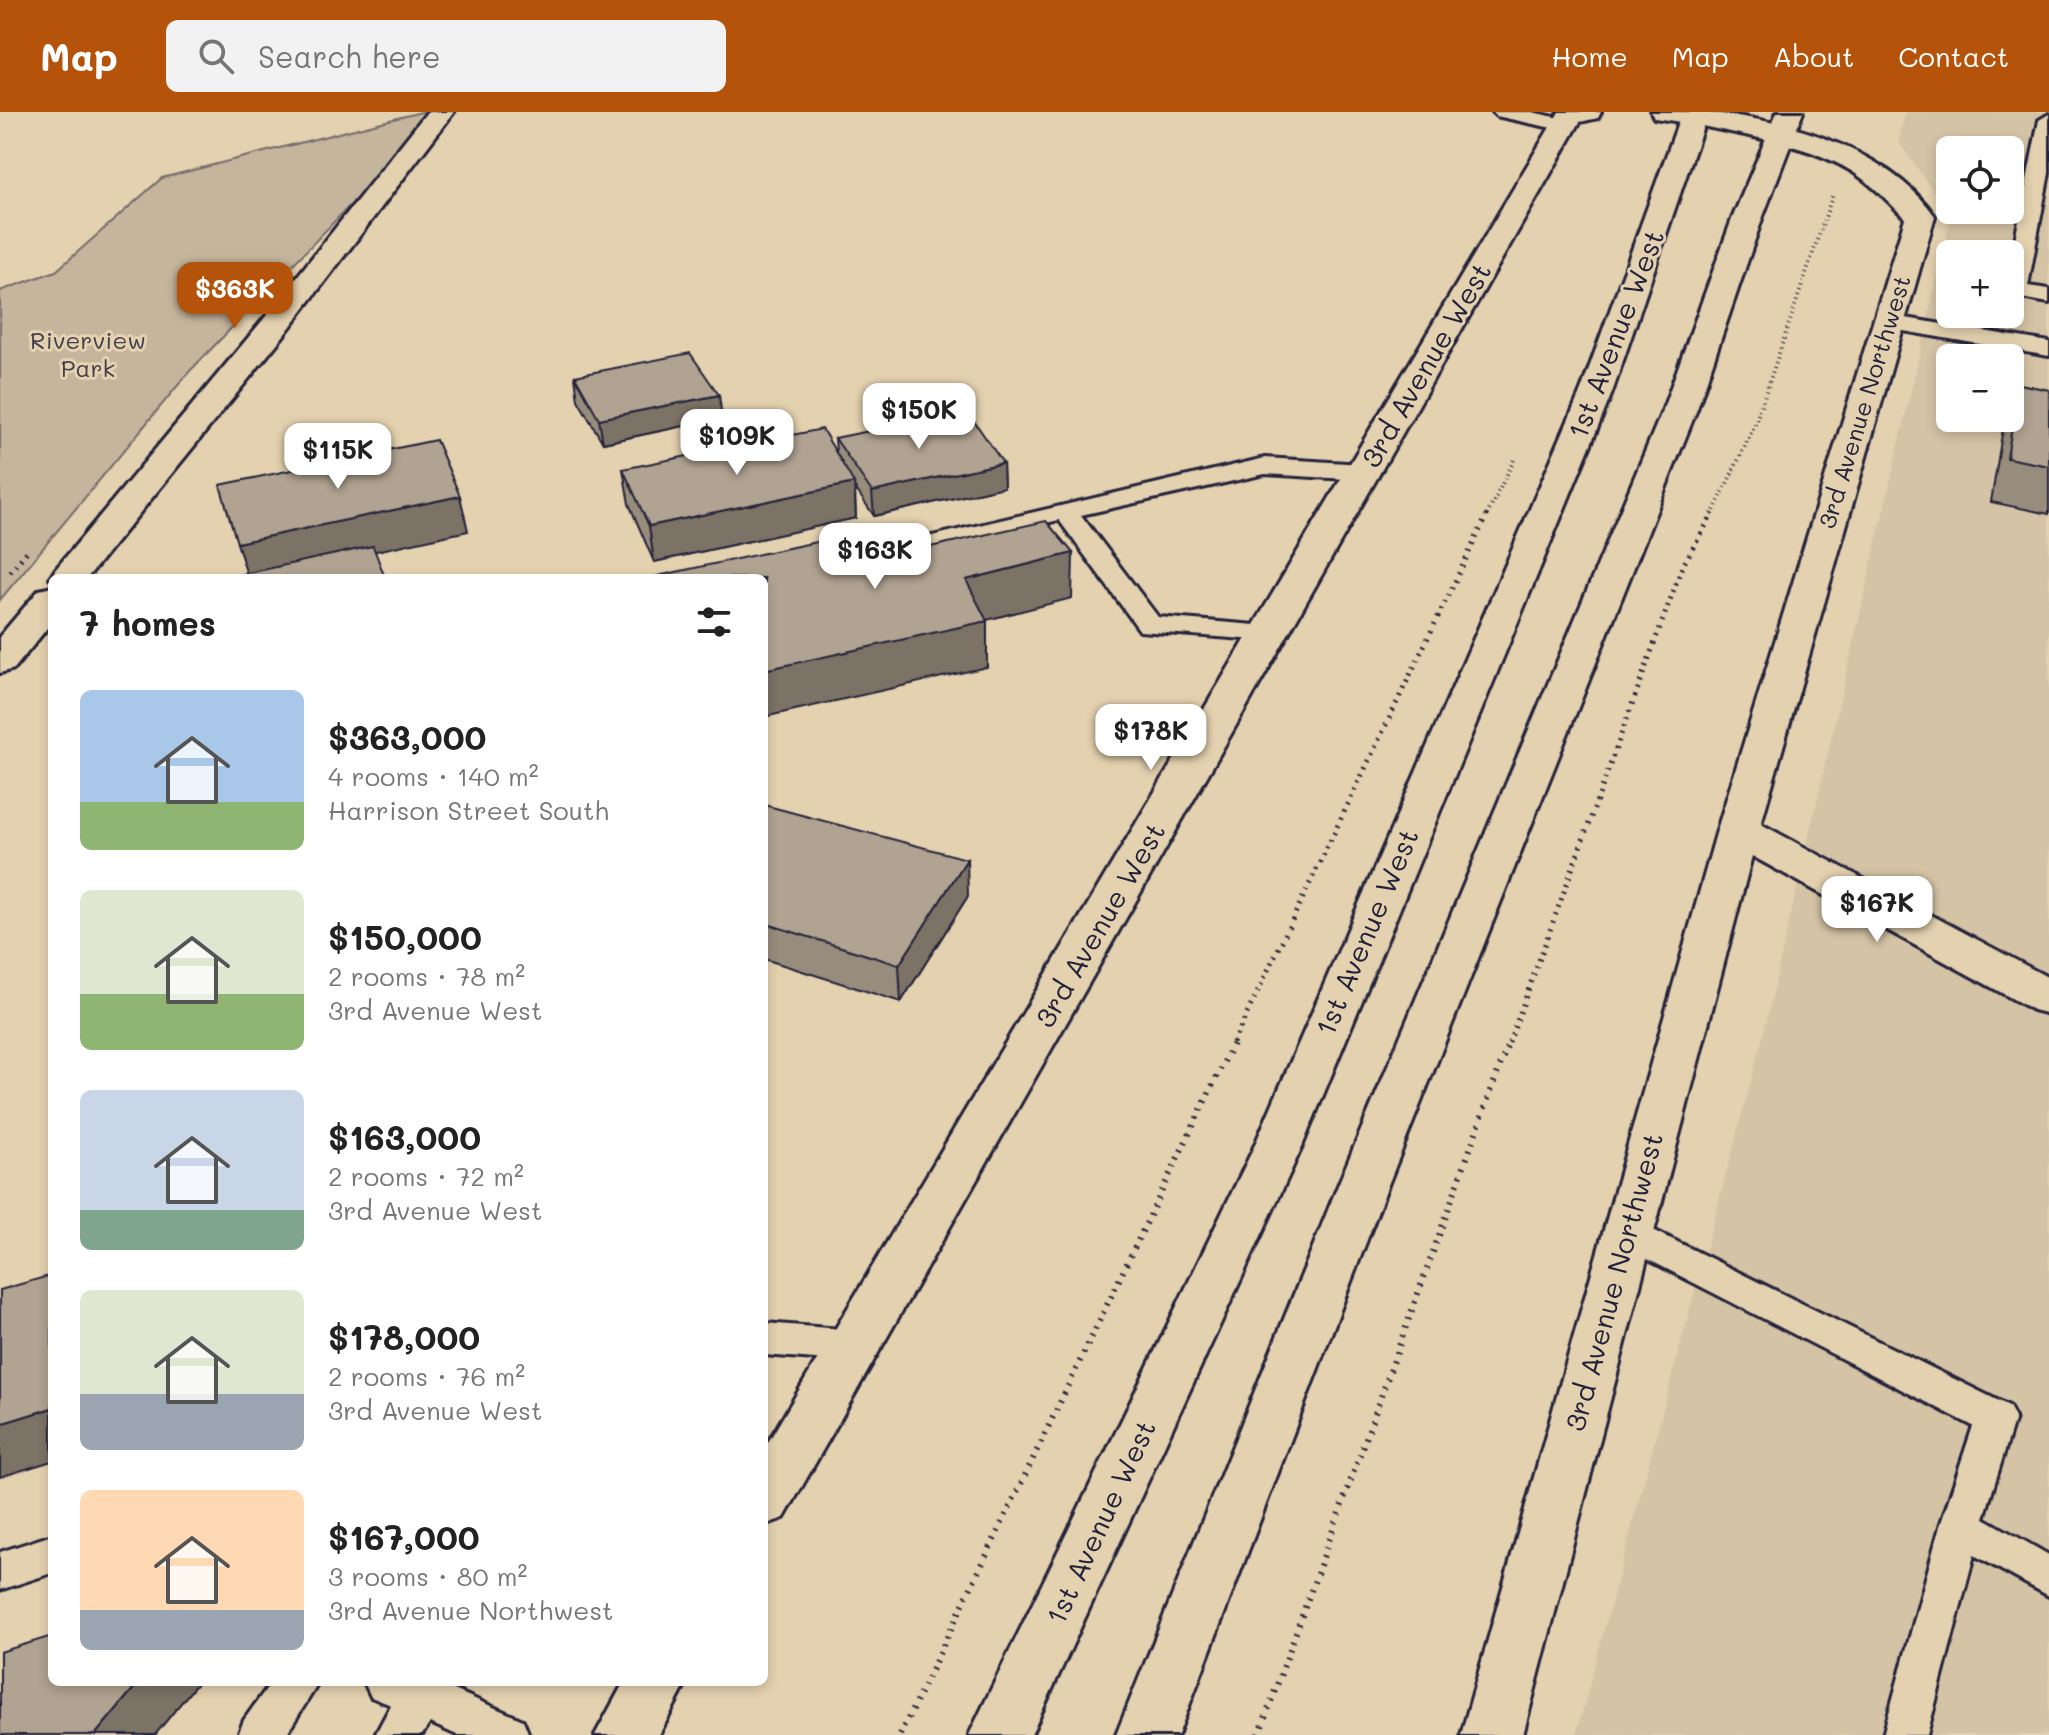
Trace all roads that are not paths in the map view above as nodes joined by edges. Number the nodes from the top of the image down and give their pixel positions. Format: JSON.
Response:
{"nodes":[{"id":1,"x":441,"y":112,"type":"edge"},
{"id":2,"x":1503,"y":112,"type":"edge"},
{"id":3,"x":1684,"y":113,"type":"edge"},
{"id":4,"x":1577,"y":118,"type":"edge"},
{"id":5,"x":2049,"y":120,"type":"edge"},
{"id":6,"x":1786,"y":124,"type":"edge"},
{"id":7,"x":2049,"y":296,"type":"edge"},
{"id":8,"x":1888,"y":322,"type":"junction"},
{"id":9,"x":2049,"y":349,"type":"edge"},
{"id":10,"x":1363,"y":472,"type":"junction"},
{"id":11,"x":1065,"y":511,"type":"junction"},
{"id":12,"x":71,"y":574,"type":"edge"},
{"id":13,"x":768,"y":580,"type":"edge"},
{"id":14,"x":48,"y":603,"type":"edge"},
{"id":15,"x":1270,"y":633,"type":"junction"},
{"id":16,"x":0,"y":661,"type":"edge"},
{"id":17,"x":1738,"y":830,"type":"junction"},
{"id":18,"x":2049,"y":998,"type":"edge"},
{"id":19,"x":1627,"y":1232,"type":"junction"},
{"id":20,"x":768,"y":1339,"type":"edge"},
{"id":21,"x":854,"y":1346,"type":"junction"},
{"id":22,"x":768,"y":1493,"type":"edge"},
{"id":23,"x":1961,"y":1526,"type":"junction"},
{"id":24,"x":48,"y":1555,"type":"edge"},
{"id":25,"x":0,"y":1571,"type":"edge"},
{"id":26,"x":2049,"y":1577,"type":"edge"},
{"id":27,"x":294,"y":1686,"type":"edge"},
{"id":28,"x":655,"y":1686,"type":"edge"},
{"id":29,"x":403,"y":1690,"type":"edge"},
{"id":30,"x":1505,"y":1730,"type":"edge"},
{"id":31,"x":260,"y":1735,"type":"edge"},
{"id":32,"x":397,"y":1735,"type":"edge"},
{"id":33,"x":507,"y":1735,"type":"edge"},
{"id":34,"x":626,"y":1735,"type":"edge"},
{"id":35,"x":1000,"y":1735,"type":"edge"},
{"id":36,"x":1147,"y":1735,"type":"edge"},
{"id":37,"x":1905,"y":1735,"type":"edge"}],
"edges":[{"from":1,"to":12,"type":"street"},
{"from":2,"to":4,"type":"lane"},
{"from":3,"to":6,"type":"street","name":"3rd Avenue Northwest"},
{"from":3,"to":35,"type":"street","name":"1st Avenue West"},
{"from":4,"to":10,"type":"street","name":"3rd Avenue West"},
{"from":5,"to":7,"type":"lane"},
{"from":6,"to":8,"type":"street","name":"3rd Avenue Northwest"},
{"from":6,"to":36,"type":"street"},
{"from":8,"to":9,"type":"lane"},
{"from":8,"to":17,"type":"street","name":"3rd Avenue Northwest"},
{"from":10,"to":11,"type":"lane"},
{"from":10,"to":15,"type":"street","name":"3rd Avenue West"},
{"from":11,"to":13,"type":"lane"},
{"from":11,"to":15,"type":"lane"},
{"from":14,"to":16,"type":"street"},
{"from":15,"to":21,"type":"street","name":"3rd Avenue West"},
{"from":17,"to":18,"type":"street"},
{"from":17,"to":19,"type":"street","name":"3rd Avenue Northwest"},
{"from":19,"to":23,"type":"lane"},
{"from":19,"to":30,"type":"street","name":"3rd Avenue Northwest"},
{"from":20,"to":21,"type":"lane"},
{"from":21,"to":22,"type":"street","name":"3rd Avenue West"},
{"from":23,"to":26,"type":"lane"},
{"from":23,"to":37,"type":"lane"},
{"from":24,"to":25,"type":"lane"},
{"from":27,"to":31,"type":"lane"},
{"from":28,"to":34,"type":"street"},
{"from":29,"to":32,"type":"lane"},
{"from":29,"to":33,"type":"lane"}]}
